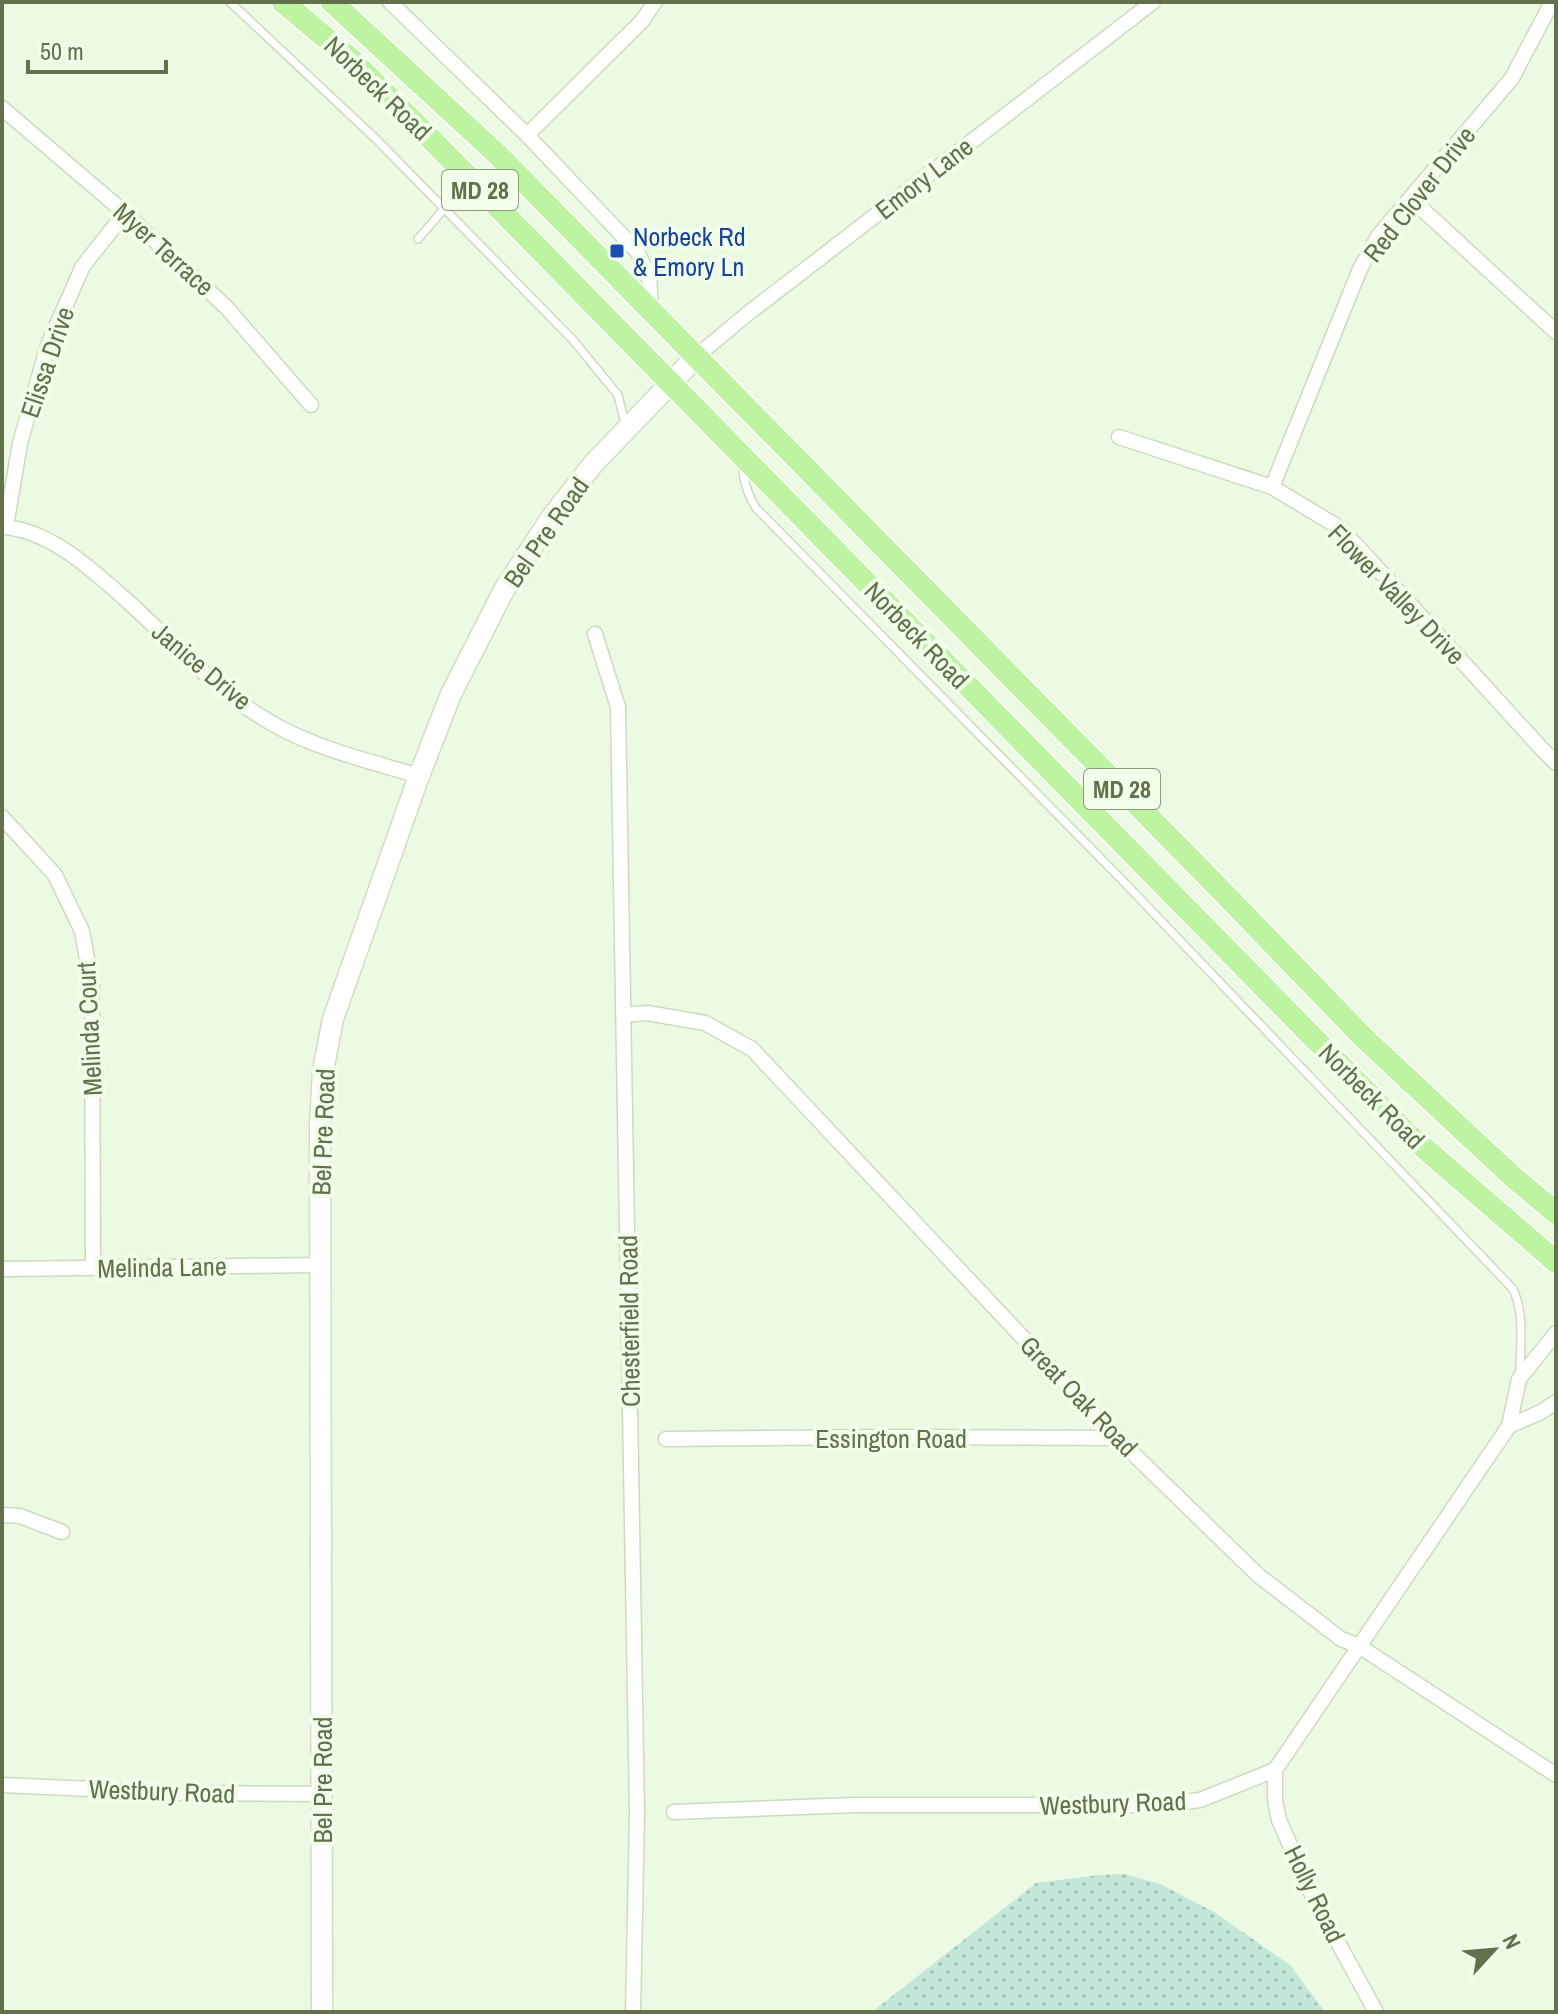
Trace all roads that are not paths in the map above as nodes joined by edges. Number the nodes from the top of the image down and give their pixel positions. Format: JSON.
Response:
{"nodes":[{"id":1,"x":230,"y":2,"type":"edge"},
{"id":2,"x":283,"y":2,"type":"edge"},
{"id":3,"x":332,"y":2,"type":"edge"},
{"id":4,"x":390,"y":2,"type":"edge"},
{"id":5,"x":655,"y":2,"type":"edge"},
{"id":6,"x":1153,"y":2,"type":"edge"},
{"id":7,"x":1552,"y":2,"type":"edge"},
{"id":8,"x":2,"y":108,"type":"edge"},
{"id":9,"x":527,"y":135,"type":"junction"},
{"id":10,"x":1410,"y":198,"type":"junction"},
{"id":11,"x":444,"y":209,"type":"junction"},
{"id":12,"x":125,"y":213,"type":"junction"},
{"id":13,"x":418,"y":239,"type":"dead end"},
{"id":14,"x":651,"y":309,"type":"junction"},
{"id":15,"x":1556,"y":332,"type":"edge"},
{"id":16,"x":697,"y":356,"type":"junction"},
{"id":17,"x":671,"y":383,"type":"junction"},
{"id":18,"x":311,"y":405,"type":"dead end"},
{"id":19,"x":627,"y":429,"type":"junction"},
{"id":20,"x":1119,"y":437,"type":"dead end"},
{"id":21,"x":741,"y":455,"type":"junction"},
{"id":22,"x":1272,"y":487,"type":"junction"},
{"id":23,"x":4,"y":526,"type":"edge"},
{"id":24,"x":595,"y":634,"type":"dead end"},
{"id":25,"x":1556,"y":763,"type":"edge"},
{"id":26,"x":419,"y":776,"type":"junction"},
{"id":27,"x":2,"y":817,"type":"edge"},
{"id":28,"x":623,"y":1015,"type":"junction"},
{"id":29,"x":1556,"y":1213,"type":"edge"},
{"id":30,"x":1556,"y":1262,"type":"edge"},
{"id":31,"x":321,"y":1265,"type":"junction"},
{"id":32,"x":93,"y":1268,"type":"junction"},
{"id":33,"x":2,"y":1269,"type":"edge"},
{"id":34,"x":1556,"y":1333,"type":"edge"},
{"id":35,"x":1519,"y":1379,"type":"junction"},
{"id":36,"x":1556,"y":1402,"type":"edge"},
{"id":37,"x":1509,"y":1426,"type":"junction"},
{"id":38,"x":1117,"y":1438,"type":"junction"},
{"id":39,"x":666,"y":1439,"type":"dead end"},
{"id":40,"x":2,"y":1515,"type":"edge"},
{"id":41,"x":62,"y":1532,"type":"dead end"},
{"id":42,"x":1359,"y":1646,"type":"junction"},
{"id":43,"x":1275,"y":1770,"type":"junction"},
{"id":44,"x":1556,"y":1775,"type":"edge"},
{"id":45,"x":2,"y":1785,"type":"edge"},
{"id":46,"x":322,"y":1794,"type":"junction"},
{"id":47,"x":674,"y":1812,"type":"dead end"},
{"id":48,"x":322,"y":2012,"type":"edge"},
{"id":49,"x":633,"y":2012,"type":"edge"},
{"id":50,"x":1376,"y":2012,"type":"edge"}],
"edges":[{"from":1,"to":11,"type":"lane"},
{"from":2,"to":17,"type":"main road","name":"Norbeck Road","number":"MD 28"},
{"from":3,"to":14,"type":"main road","name":"Norbeck Road","number":"MD 28"},
{"from":4,"to":9,"type":"street"},
{"from":5,"to":9,"type":"street"},
{"from":6,"to":16,"type":"street","name":"Emory Lane"},
{"from":7,"to":10,"type":"street","name":"Red Clover Drive"},
{"from":8,"to":12,"type":"street","name":"Myer Terrace"},
{"from":9,"to":14,"type":"street"},
{"from":10,"to":15,"type":"street"},
{"from":10,"to":22,"type":"street","name":"Red Clover Drive"},
{"from":11,"to":13,"type":"lane"},
{"from":11,"to":19,"type":"lane"},
{"from":12,"to":18,"type":"street","name":"Myer Terrace"},
{"from":12,"to":23,"type":"street","name":"Elissa Drive"},
{"from":14,"to":16,"type":"main road","name":"Norbeck Road","number":"MD 28"},
{"from":16,"to":17,"type":"main road","name":"Bel Pre Road"},
{"from":16,"to":29,"type":"main road","name":"Norbeck Road","number":"MD 28"},
{"from":17,"to":19,"type":"main road","name":"Bel Pre Road"},
{"from":17,"to":21,"type":"main road","name":"Norbeck Road","number":"MD 28"},
{"from":19,"to":26,"type":"main road","name":"Bel Pre Road"},
{"from":20,"to":22,"type":"street","name":"Flower Valley Drive"},
{"from":21,"to":30,"type":"main road","name":"Norbeck Road","number":"MD 28"},
{"from":21,"to":35,"type":"lane"},
{"from":22,"to":25,"type":"street","name":"Flower Valley Drive"},
{"from":23,"to":26,"type":"street","name":"Janice Drive"},
{"from":24,"to":28,"type":"street","name":"Chesterfield Road"},
{"from":26,"to":31,"type":"main road","name":"Bel Pre Road"},
{"from":27,"to":32,"type":"street","name":"Melinda Court"},
{"from":28,"to":38,"type":"street","name":"Great Oak Road"},
{"from":28,"to":49,"type":"street","name":"Chesterfield Road"},
{"from":31,"to":32,"type":"street","name":"Melinda Lane"},
{"from":31,"to":46,"type":"main road","name":"Bel Pre Road"},
{"from":32,"to":33,"type":"street","name":"Melinda Lane"},
{"from":34,"to":35,"type":"street"},
{"from":35,"to":37,"type":"street"},
{"from":36,"to":37,"type":"street"},
{"from":37,"to":42,"type":"street"},
{"from":38,"to":39,"type":"street","name":"Essington Road"},
{"from":38,"to":42,"type":"street","name":"Great Oak Road"},
{"from":40,"to":41,"type":"street"},
{"from":42,"to":43,"type":"street"},
{"from":42,"to":44,"type":"street","name":"Great Oak Road"},
{"from":43,"to":47,"type":"street","name":"Westbury Road"},
{"from":43,"to":50,"type":"street","name":"Holly Road"},
{"from":45,"to":46,"type":"street","name":"Westbury Road"},
{"from":46,"to":48,"type":"main road","name":"Bel Pre Road"}]}
